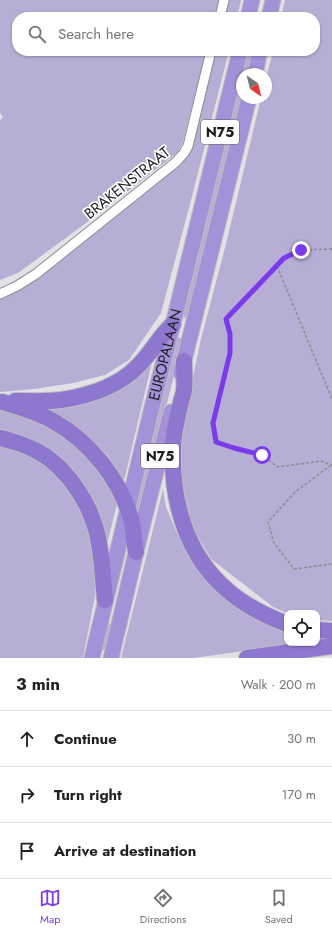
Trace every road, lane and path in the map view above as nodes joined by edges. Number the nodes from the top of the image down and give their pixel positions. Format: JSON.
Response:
{"nodes":[{"id":1,"x":224,"y":0,"type":"edge"},
{"id":2,"x":252,"y":0,"type":"edge"},
{"id":3,"x":273,"y":0,"type":"edge"},
{"id":4,"x":221,"y":12,"type":"edge"},
{"id":5,"x":249,"y":12,"type":"edge"},
{"id":6,"x":270,"y":12,"type":"edge"},
{"id":7,"x":211,"y":56,"type":"edge"},
{"id":8,"x":239,"y":56,"type":"edge"},
{"id":9,"x":259,"y":56,"type":"edge"},
{"id":10,"x":256,"y":68,"type":"edge"},
{"id":11,"x":248,"y":104,"type":"edge"},
{"id":12,"x":332,"y":250,"type":"edge"},
{"id":13,"x":277,"y":266,"type":"junction"},
{"id":14,"x":0,"y":294,"type":"edge"},
{"id":15,"x":173,"y":324,"type":"junction"},
{"id":16,"x":184,"y":361,"type":"junction"},
{"id":17,"x":332,"y":399,"type":"edge"},
{"id":18,"x":1,"y":402,"type":"edge"},
{"id":19,"x":0,"y":438,"type":"edge"},
{"id":20,"x":332,"y":465,"type":"edge"},
{"id":21,"x":127,"y":507,"type":"junction"},
{"id":22,"x":136,"y":552,"type":"junction"},
{"id":23,"x":332,"y":564,"type":"edge"},
{"id":24,"x":105,"y":600,"type":"junction"},
{"id":25,"x":284,"y":623,"type":"edge"},
{"id":26,"x":320,"y":630,"type":"edge"},
{"id":27,"x":332,"y":631,"type":"edge"},
{"id":28,"x":332,"y":646,"type":"edge"},
{"id":29,"x":112,"y":655,"type":"edge"},
{"id":30,"x":92,"y":656,"type":"edge"},
{"id":31,"x":247,"y":658,"type":"edge"}],
"edges":[{"from":1,"to":4,"type":"street"},
{"from":2,"to":5,"type":"highway"},
{"from":3,"to":6,"type":"highway"},
{"from":7,"to":14,"type":"street","name":"BRAKENSTRAAT"},
{"from":8,"to":15,"type":"highway","name":"EUROPALAAN","number":"N75"},
{"from":9,"to":10,"type":"highway"},
{"from":11,"to":16,"type":"highway","name":"EUROPALAAN","number":"N75"},
{"from":12,"to":13,"type":"path"},
{"from":13,"to":17,"type":"path"},
{"from":13,"to":20,"type":"path"},
{"from":15,"to":18,"type":"highway"},
{"from":15,"to":21,"type":"highway","name":"EUROPALAAN","number":"N75"},
{"from":16,"to":22,"type":"highway","name":"EUROPALAAN","number":"N75"},
{"from":16,"to":25,"type":"highway"},
{"from":18,"to":21,"type":"highway"},
{"from":19,"to":24,"type":"highway"},
{"from":20,"to":23,"type":"path"},
{"from":21,"to":22,"type":"highway"},
{"from":21,"to":24,"type":"highway","name":"EUROPALAAN","number":"N75"},
{"from":22,"to":29,"type":"highway","name":"EUROPALAAN","number":"N75"},
{"from":24,"to":30,"type":"highway","name":"EUROPALAAN","number":"N75"},
{"from":26,"to":27,"type":"highway"},
{"from":28,"to":31,"type":"highway"}]}
